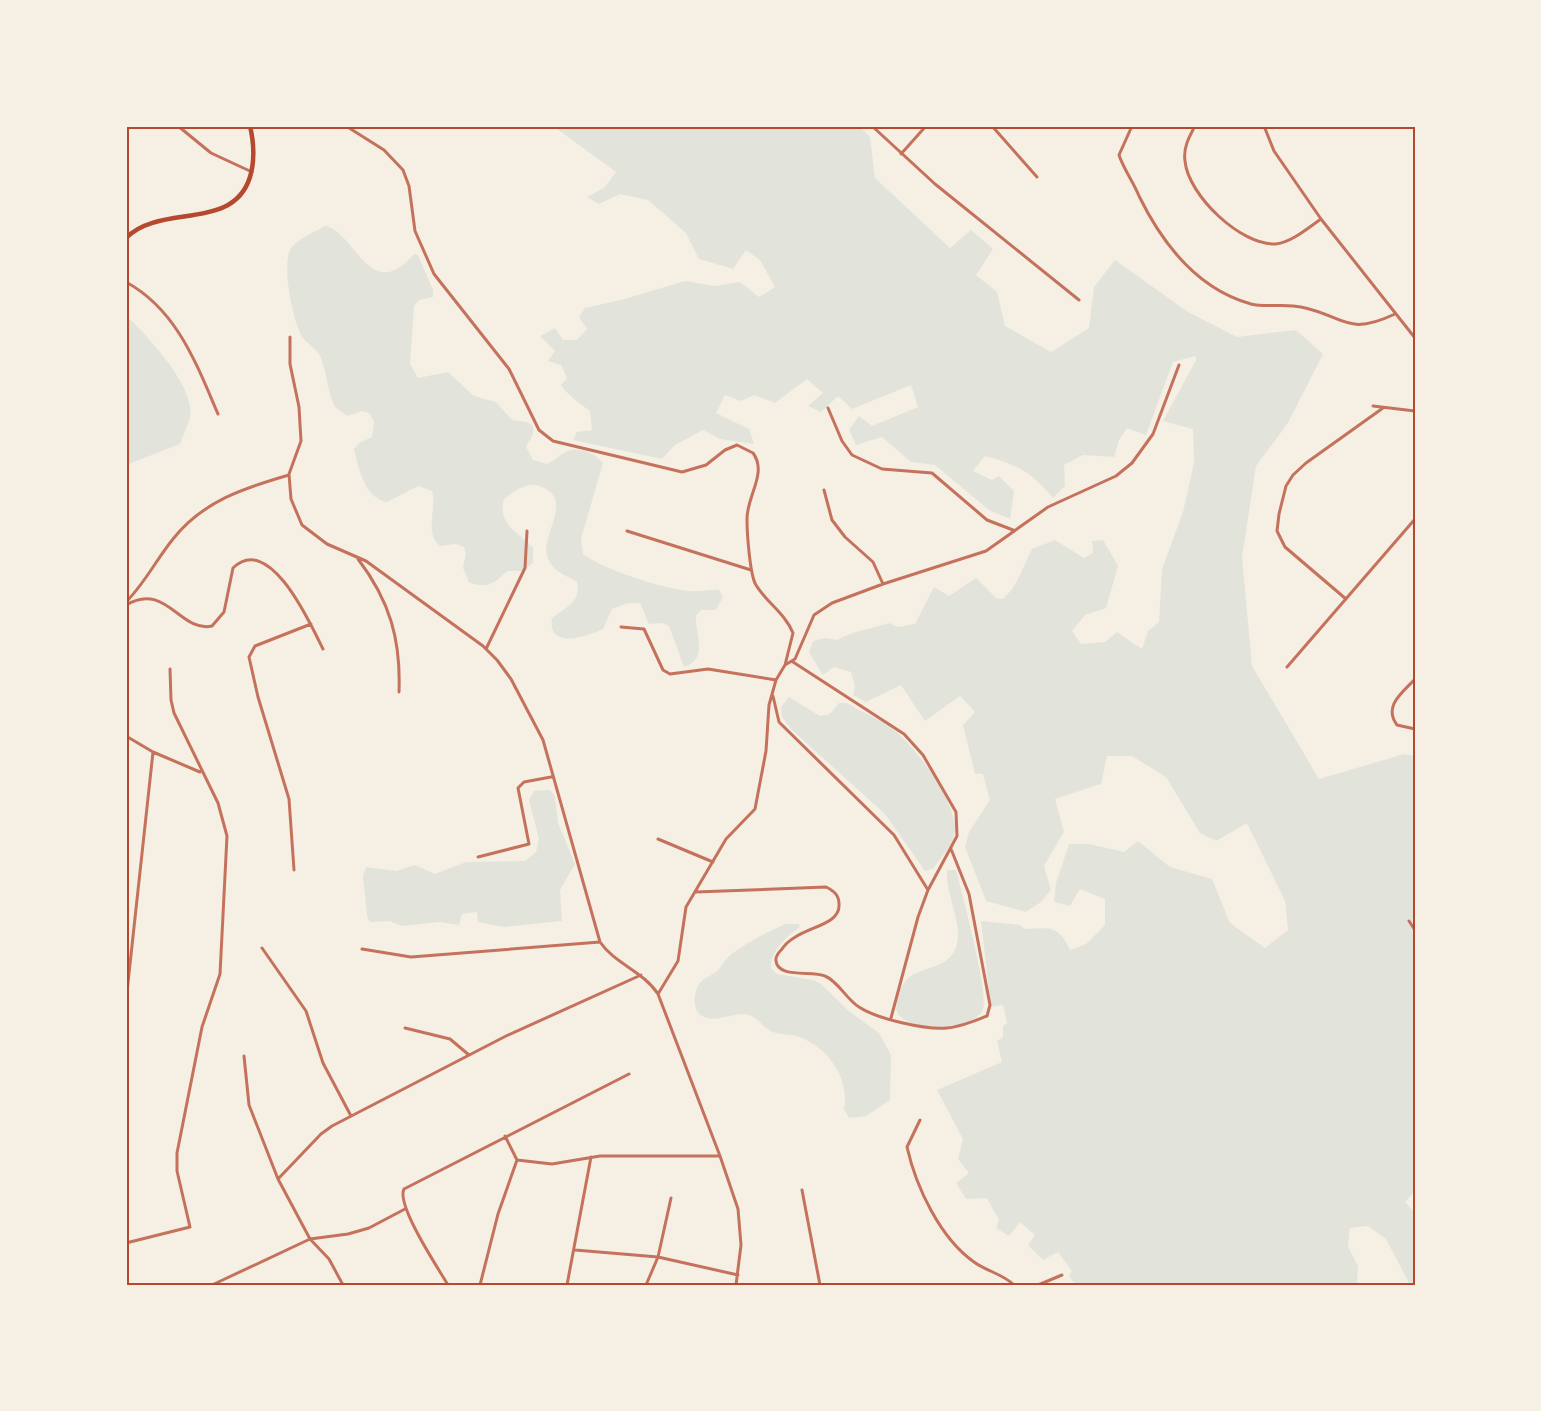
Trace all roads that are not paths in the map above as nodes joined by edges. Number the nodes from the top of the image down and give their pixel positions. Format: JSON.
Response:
{"nodes":[{"id":1,"x":178,"y":126,"type":"edge"},
{"id":2,"x":250,"y":126,"type":"edge"},
{"id":3,"x":346,"y":126,"type":"edge"},
{"id":4,"x":872,"y":126,"type":"edge"},
{"id":5,"x":926,"y":126,"type":"edge"},
{"id":6,"x":992,"y":126,"type":"edge"},
{"id":7,"x":1132,"y":126,"type":"edge"},
{"id":8,"x":1195,"y":126,"type":"edge"},
{"id":9,"x":1264,"y":126,"type":"edge"},
{"id":10,"x":901,"y":154,"type":"junction"},
{"id":11,"x":252,"y":172,"type":"junction"},
{"id":12,"x":1037,"y":177,"type":"dead end"},
{"id":13,"x":1321,"y":219,"type":"junction"},
{"id":14,"x":126,"y":238,"type":"edge"},
{"id":15,"x":126,"y":282,"type":"edge"},
{"id":16,"x":1079,"y":300,"type":"dead end"},
{"id":17,"x":1395,"y":314,"type":"junction"},
{"id":18,"x":290,"y":337,"type":"dead end"},
{"id":19,"x":1415,"y":338,"type":"edge"},
{"id":20,"x":1179,"y":365,"type":"dead end"},
{"id":21,"x":1373,"y":406,"type":"dead end"},
{"id":22,"x":828,"y":408,"type":"dead end"},
{"id":23,"x":1383,"y":408,"type":"junction"},
{"id":24,"x":1415,"y":411,"type":"edge"},
{"id":25,"x":218,"y":414,"type":"dead end"},
{"id":26,"x":289,"y":474,"type":"junction"},
{"id":27,"x":824,"y":490,"type":"dead end"},
{"id":28,"x":1415,"y":519,"type":"edge"},
{"id":29,"x":1013,"y":530,"type":"junction"},
{"id":30,"x":527,"y":531,"type":"dead end"},
{"id":31,"x":627,"y":531,"type":"dead end"},
{"id":32,"x":357,"y":558,"type":"junction"},
{"id":33,"x":751,"y":570,"type":"junction"},
{"id":34,"x":884,"y":584,"type":"junction"},
{"id":35,"x":1346,"y":599,"type":"junction"},
{"id":36,"x":126,"y":604,"type":"edge"},
{"id":37,"x":310,"y":624,"type":"junction"},
{"id":38,"x":621,"y":627,"type":"dead end"},
{"id":39,"x":323,"y":649,"type":"dead end"},
{"id":40,"x":486,"y":649,"type":"junction"},
{"id":41,"x":793,"y":662,"type":"junction"},
{"id":42,"x":785,"y":666,"type":"junction"},
{"id":43,"x":1287,"y":667,"type":"dead end"},
{"id":44,"x":170,"y":669,"type":"dead end"},
{"id":45,"x":1415,"y":679,"type":"edge"},
{"id":46,"x":776,"y":680,"type":"junction"},
{"id":47,"x":399,"y":692,"type":"dead end"},
{"id":48,"x":773,"y":692,"type":"junction"},
{"id":49,"x":1415,"y":729,"type":"edge"},
{"id":50,"x":126,"y":736,"type":"edge"},
{"id":51,"x":153,"y":752,"type":"junction"},
{"id":52,"x":201,"y":772,"type":"junction"},
{"id":53,"x":551,"y":777,"type":"junction"},
{"id":54,"x":658,"y":839,"type":"dead end"},
{"id":55,"x":951,"y":849,"type":"junction"},
{"id":56,"x":478,"y":857,"type":"dead end"},
{"id":57,"x":713,"y":862,"type":"junction"},
{"id":58,"x":294,"y":870,"type":"dead end"},
{"id":59,"x":928,"y":890,"type":"junction"},
{"id":60,"x":696,"y":892,"type":"junction"},
{"id":61,"x":1409,"y":921,"type":"dead end"},
{"id":62,"x":1415,"y":930,"type":"edge"},
{"id":63,"x":600,"y":942,"type":"junction"},
{"id":64,"x":262,"y":948,"type":"dead end"},
{"id":65,"x":362,"y":949,"type":"dead end"},
{"id":66,"x":641,"y":975,"type":"junction"},
{"id":67,"x":658,"y":994,"type":"junction"},
{"id":68,"x":126,"y":1001,"type":"edge"},
{"id":69,"x":890,"y":1018,"type":"junction"},
{"id":70,"x":405,"y":1028,"type":"dead end"},
{"id":71,"x":469,"y":1055,"type":"junction"},
{"id":72,"x":244,"y":1056,"type":"dead end"},
{"id":73,"x":629,"y":1074,"type":"dead end"},
{"id":74,"x":351,"y":1116,"type":"junction"},
{"id":75,"x":920,"y":1120,"type":"dead end"},
{"id":76,"x":505,"y":1136,"type":"junction"},
{"id":77,"x":720,"y":1156,"type":"junction"},
{"id":78,"x":591,"y":1157,"type":"junction"},
{"id":79,"x":517,"y":1160,"type":"junction"},
{"id":80,"x":278,"y":1179,"type":"junction"},
{"id":81,"x":802,"y":1190,"type":"dead end"},
{"id":82,"x":671,"y":1198,"type":"dead end"},
{"id":83,"x":405,"y":1209,"type":"junction"},
{"id":84,"x":310,"y":1239,"type":"junction"},
{"id":85,"x":126,"y":1243,"type":"edge"},
{"id":86,"x":575,"y":1250,"type":"junction"},
{"id":87,"x":658,"y":1257,"type":"junction"},
{"id":88,"x":738,"y":1275,"type":"junction"},
{"id":89,"x":1062,"y":1275,"type":"dead end"},
{"id":90,"x":212,"y":1285,"type":"edge"},
{"id":91,"x":343,"y":1285,"type":"edge"},
{"id":92,"x":448,"y":1285,"type":"edge"},
{"id":93,"x":480,"y":1285,"type":"edge"},
{"id":94,"x":567,"y":1285,"type":"edge"},
{"id":95,"x":646,"y":1285,"type":"edge"},
{"id":96,"x":736,"y":1285,"type":"edge"},
{"id":97,"x":820,"y":1285,"type":"edge"},
{"id":98,"x":1014,"y":1285,"type":"edge"},
{"id":99,"x":1038,"y":1285,"type":"edge"}],
"edges":[{"from":1,"to":11,"type":"street"},
{"from":2,"to":11,"type":"main road"},
{"from":3,"to":33,"type":"street"},
{"from":4,"to":10,"type":"street"},
{"from":5,"to":10,"type":"street"},
{"from":6,"to":12,"type":"street"},
{"from":7,"to":17,"type":"street"},
{"from":8,"to":13,"type":"street"},
{"from":9,"to":13,"type":"street"},
{"from":10,"to":16,"type":"street"},
{"from":11,"to":14,"type":"main road"},
{"from":13,"to":17,"type":"street"},
{"from":15,"to":25,"type":"street"},
{"from":17,"to":19,"type":"street"},
{"from":18,"to":26,"type":"street"},
{"from":20,"to":29,"type":"street"},
{"from":21,"to":23,"type":"street"},
{"from":22,"to":29,"type":"street"},
{"from":23,"to":24,"type":"street"},
{"from":23,"to":35,"type":"street"},
{"from":26,"to":32,"type":"street"},
{"from":26,"to":36,"type":"street"},
{"from":27,"to":34,"type":"street"},
{"from":28,"to":35,"type":"street"},
{"from":29,"to":34,"type":"street"},
{"from":30,"to":40,"type":"street"},
{"from":31,"to":33,"type":"street"},
{"from":32,"to":40,"type":"street"},
{"from":32,"to":47,"type":"street"},
{"from":33,"to":42,"type":"street"},
{"from":34,"to":41,"type":"street"},
{"from":35,"to":43,"type":"street"},
{"from":36,"to":37,"type":"street"},
{"from":37,"to":39,"type":"street"},
{"from":37,"to":58,"type":"street"},
{"from":38,"to":46,"type":"street"},
{"from":40,"to":53,"type":"street"},
{"from":41,"to":42,"type":"street"},
{"from":41,"to":55,"type":"street"},
{"from":42,"to":46,"type":"street"},
{"from":44,"to":52,"type":"street"},
{"from":45,"to":49,"type":"street"},
{"from":46,"to":48,"type":"street"},
{"from":48,"to":57,"type":"street"},
{"from":48,"to":59,"type":"street"},
{"from":50,"to":51,"type":"street"},
{"from":51,"to":52,"type":"street"},
{"from":51,"to":68,"type":"street"},
{"from":52,"to":85,"type":"street"},
{"from":53,"to":56,"type":"street"},
{"from":53,"to":63,"type":"street"},
{"from":54,"to":57,"type":"street"},
{"from":55,"to":59,"type":"street"},
{"from":55,"to":69,"type":"street"},
{"from":57,"to":60,"type":"street"},
{"from":59,"to":69,"type":"street"},
{"from":60,"to":67,"type":"street"},
{"from":60,"to":69,"type":"street"},
{"from":61,"to":62,"type":"street"},
{"from":63,"to":65,"type":"street"},
{"from":63,"to":66,"type":"street"},
{"from":64,"to":74,"type":"street"},
{"from":66,"to":67,"type":"street"},
{"from":66,"to":71,"type":"street"},
{"from":67,"to":77,"type":"street"},
{"from":70,"to":71,"type":"street"},
{"from":71,"to":74,"type":"street"},
{"from":72,"to":80,"type":"street"},
{"from":73,"to":76,"type":"street"},
{"from":74,"to":80,"type":"street"},
{"from":75,"to":98,"type":"street"},
{"from":76,"to":79,"type":"street"},
{"from":76,"to":83,"type":"street"},
{"from":77,"to":78,"type":"street"},
{"from":77,"to":88,"type":"street"},
{"from":78,"to":79,"type":"street"},
{"from":78,"to":86,"type":"street"},
{"from":79,"to":93,"type":"street"},
{"from":80,"to":84,"type":"street"},
{"from":81,"to":97,"type":"street"},
{"from":82,"to":87,"type":"street"},
{"from":83,"to":84,"type":"street"},
{"from":83,"to":92,"type":"street"},
{"from":84,"to":90,"type":"street"},
{"from":84,"to":91,"type":"street"},
{"from":86,"to":87,"type":"street"},
{"from":86,"to":94,"type":"street"},
{"from":87,"to":88,"type":"street"},
{"from":87,"to":95,"type":"street"},
{"from":88,"to":96,"type":"street"},
{"from":89,"to":99,"type":"street"}]}
